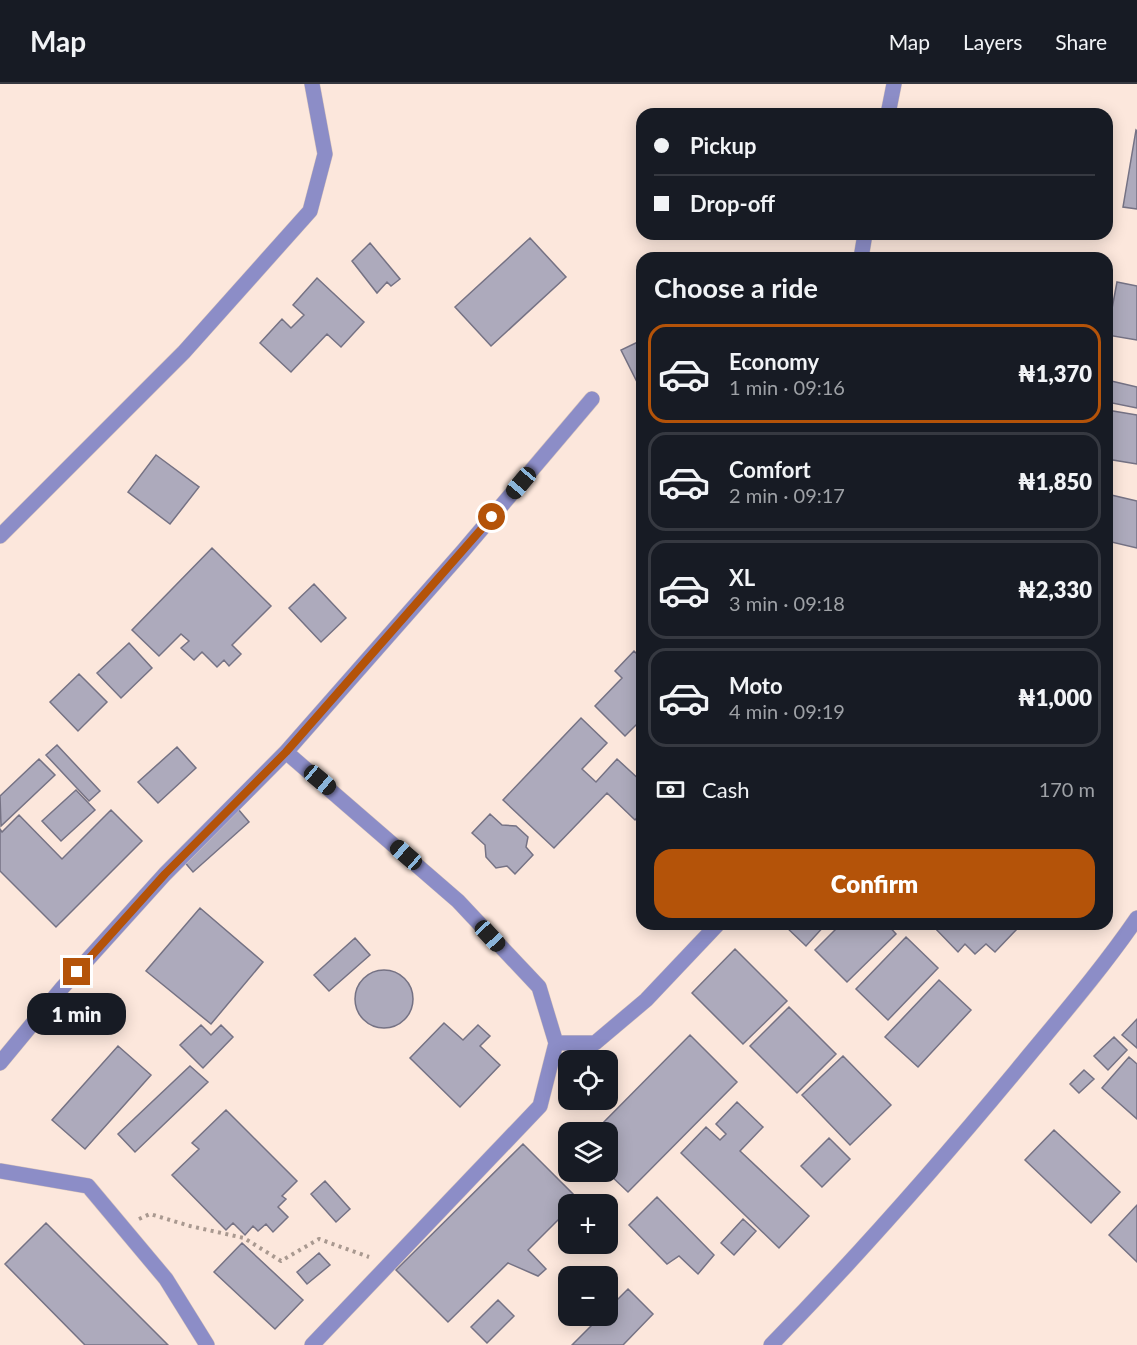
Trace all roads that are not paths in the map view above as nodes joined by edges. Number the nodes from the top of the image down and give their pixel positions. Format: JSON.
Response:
{"nodes":[{"id":1,"x":312,"y":84,"type":"edge"},
{"id":2,"x":894,"y":84,"type":"edge"},
{"id":3,"x":889,"y":108,"type":"edge"},
{"id":4,"x":592,"y":399,"type":"dead end"},
{"id":5,"x":0,"y":536,"type":"edge"},
{"id":6,"x":286,"y":752,"type":"junction"},
{"id":7,"x":1137,"y":918,"type":"edge"},
{"id":8,"x":712,"y":930,"type":"edge"},
{"id":9,"x":556,"y":1043,"type":"junction"},
{"id":10,"x":0,"y":1063,"type":"edge"},
{"id":11,"x":0,"y":1171,"type":"edge"},
{"id":12,"x":207,"y":1345,"type":"edge"},
{"id":13,"x":312,"y":1345,"type":"edge"},
{"id":14,"x":771,"y":1345,"type":"edge"}],
"edges":[{"from":1,"to":5,"type":"street"},
{"from":2,"to":3,"type":"street"},
{"from":4,"to":6,"type":"street"},
{"from":6,"to":9,"type":"street"},
{"from":6,"to":10,"type":"street"},
{"from":7,"to":14,"type":"street"},
{"from":8,"to":9,"type":"street"},
{"from":9,"to":13,"type":"street"},
{"from":11,"to":12,"type":"street"}]}
